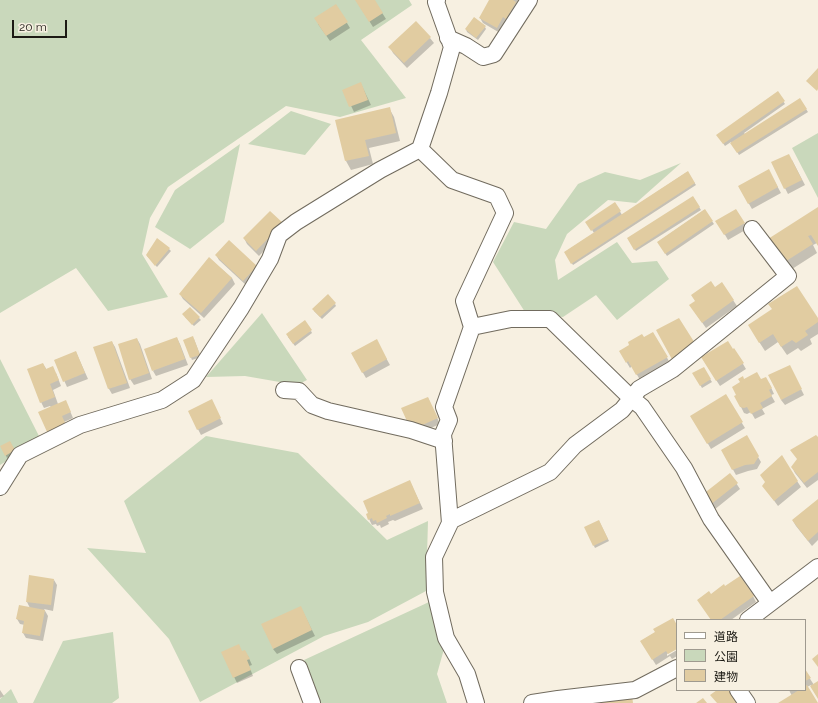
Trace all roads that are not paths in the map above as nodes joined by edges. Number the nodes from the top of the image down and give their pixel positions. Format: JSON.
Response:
{"nodes":[{"id":1,"x":437,"y":0,"type":"edge"},
{"id":2,"x":529,"y":0,"type":"edge"},
{"id":3,"x":448,"y":38,"type":"junction"},
{"id":4,"x":420,"y":149,"type":"junction"},
{"id":5,"x":752,"y":229,"type":"dead end"},
{"id":6,"x":472,"y":327,"type":"junction"},
{"id":7,"x":284,"y":390,"type":"dead end"},
{"id":8,"x":631,"y":398,"type":"junction"},
{"id":9,"x":444,"y":441,"type":"junction"},
{"id":10,"x":0,"y":487,"type":"edge"},
{"id":11,"x":450,"y":521,"type":"junction"},
{"id":12,"x":818,"y":567,"type":"edge"},
{"id":13,"x":770,"y":603,"type":"junction"},
{"id":14,"x":749,"y":619,"type":"edge"},
{"id":15,"x":299,"y":668,"type":"dead end"},
{"id":16,"x":676,"y":669,"type":"edge"},
{"id":17,"x":739,"y":691,"type":"edge"},
{"id":18,"x":312,"y":703,"type":"edge"},
{"id":19,"x":476,"y":703,"type":"edge"},
{"id":20,"x":532,"y":703,"type":"edge"},
{"id":21,"x":747,"y":703,"type":"edge"}],
"edges":[{"from":1,"to":3,"type":"street"},
{"from":2,"to":3,"type":"street"},
{"from":3,"to":4,"type":"street"},
{"from":4,"to":6,"type":"street"},
{"from":4,"to":10,"type":"street"},
{"from":5,"to":8,"type":"street"},
{"from":6,"to":8,"type":"street"},
{"from":6,"to":9,"type":"street"},
{"from":7,"to":9,"type":"street"},
{"from":8,"to":11,"type":"street"},
{"from":8,"to":13,"type":"street"},
{"from":9,"to":11,"type":"street"},
{"from":11,"to":19,"type":"street"},
{"from":12,"to":13,"type":"street"},
{"from":13,"to":14,"type":"street"},
{"from":15,"to":18,"type":"street"},
{"from":16,"to":20,"type":"street"},
{"from":17,"to":21,"type":"street"}]}
